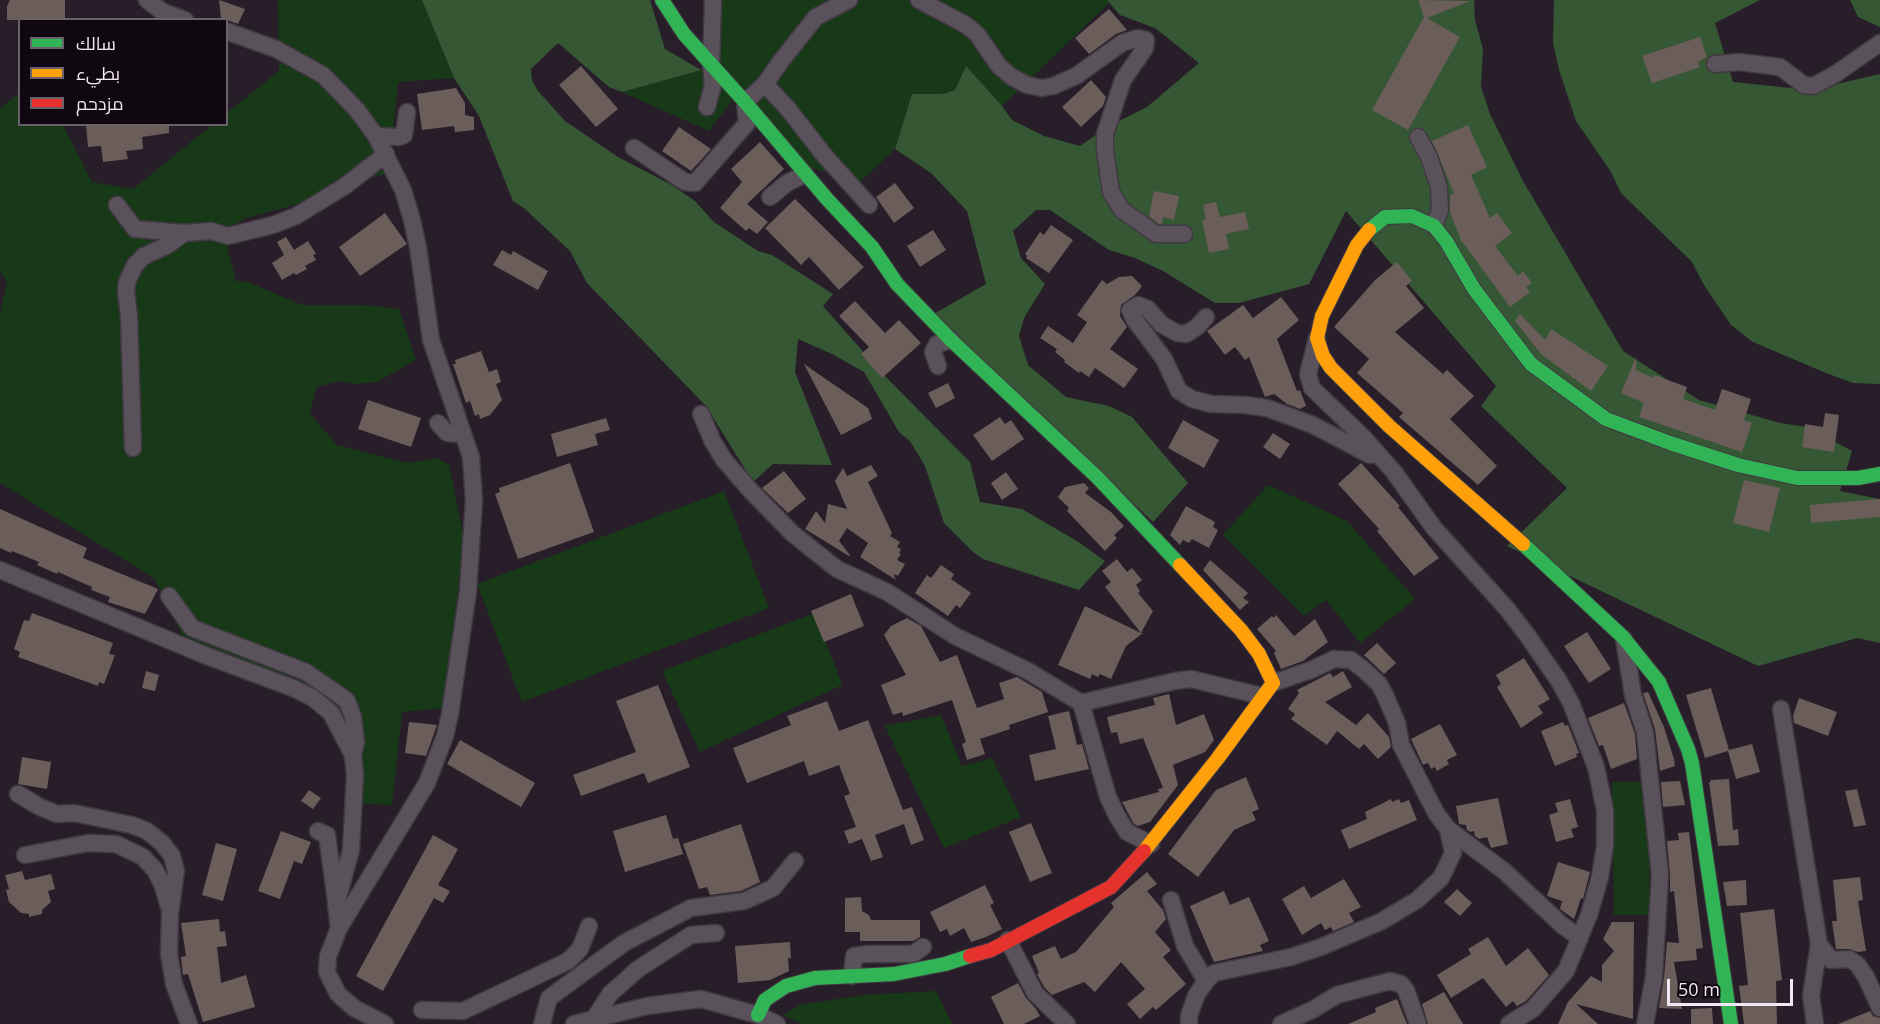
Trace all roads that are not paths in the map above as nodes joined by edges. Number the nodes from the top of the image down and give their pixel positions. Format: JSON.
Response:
{"nodes":[{"id":1,"x":147,"y":0,"type":"edge"},
{"id":2,"x":662,"y":0,"type":"edge"},
{"id":3,"x":712,"y":0,"type":"edge"},
{"id":4,"x":849,"y":0,"type":"edge"},
{"id":5,"x":919,"y":0,"type":"edge"},
{"id":6,"x":180,"y":18,"type":"edge"},
{"id":7,"x":228,"y":32,"type":"edge"},
{"id":8,"x":1880,"y":43,"type":"edge"},
{"id":9,"x":1715,"y":64,"type":"dead end"},
{"id":10,"x":711,"y":65,"type":"junction"},
{"id":11,"x":765,"y":84,"type":"junction"},
{"id":12,"x":745,"y":102,"type":"junction"},
{"id":13,"x":707,"y":107,"type":"dead end"},
{"id":14,"x":407,"y":112,"type":"dead end"},
{"id":15,"x":376,"y":136,"type":"junction"},
{"id":16,"x":1418,"y":137,"type":"dead end"},
{"id":17,"x":634,"y":148,"type":"dead end"},
{"id":18,"x":386,"y":154,"type":"junction"},
{"id":19,"x":805,"y":174,"type":"junction"},
{"id":20,"x":770,"y":197,"type":"dead end"},
{"id":21,"x":117,"y":205,"type":"dead end"},
{"id":22,"x":869,"y":205,"type":"dead end"},
{"id":23,"x":1434,"y":226,"type":"junction"},
{"id":24,"x":184,"y":233,"type":"junction"},
{"id":25,"x":1184,"y":234,"type":"dead end"},
{"id":26,"x":1206,"y":317,"type":"dead end"},
{"id":27,"x":1317,"y":338,"type":"junction"},
{"id":28,"x":951,"y":340,"type":"junction"},
{"id":29,"x":938,"y":366,"type":"dead end"},
{"id":30,"x":701,"y":414,"type":"dead end"},
{"id":31,"x":438,"y":423,"type":"dead end"},
{"id":32,"x":463,"y":434,"type":"junction"},
{"id":33,"x":133,"y":448,"type":"dead end"},
{"id":34,"x":1378,"y":454,"type":"junction"},
{"id":35,"x":1880,"y":474,"type":"edge"},
{"id":36,"x":0,"y":570,"type":"edge"},
{"id":37,"x":169,"y":596,"type":"dead end"},
{"id":38,"x":1623,"y":637,"type":"junction"},
{"id":39,"x":1268,"y":689,"type":"junction"},
{"id":40,"x":1081,"y":703,"type":"junction"},
{"id":41,"x":1780,"y":709,"type":"dead end"},
{"id":42,"x":353,"y":755,"type":"junction"},
{"id":43,"x":18,"y":794,"type":"dead end"},
{"id":44,"x":1449,"y":829,"type":"junction"},
{"id":45,"x":318,"y":831,"type":"dead end"},
{"id":46,"x":1151,"y":844,"type":"junction"},
{"id":47,"x":25,"y":855,"type":"dead end"},
{"id":48,"x":795,"y":861,"type":"dead end"},
{"id":49,"x":1171,"y":900,"type":"dead end"},
{"id":50,"x":336,"y":905,"type":"junction"},
{"id":51,"x":170,"y":914,"type":"junction"},
{"id":52,"x":589,"y":926,"type":"dead end"},
{"id":53,"x":339,"y":928,"type":"junction"},
{"id":54,"x":716,"y":933,"type":"dead end"},
{"id":55,"x":1580,"y":938,"type":"junction"},
{"id":56,"x":1008,"y":940,"type":"junction"},
{"id":57,"x":1819,"y":944,"type":"junction"},
{"id":58,"x":923,"y":947,"type":"dead end"},
{"id":59,"x":852,"y":976,"type":"junction"},
{"id":60,"x":1206,"y":981,"type":"junction"},
{"id":61,"x":1880,"y":1008,"type":"edge"},
{"id":62,"x":635,"y":1009,"type":"junction"},
{"id":63,"x":422,"y":1010,"type":"dead end"},
{"id":64,"x":758,"y":1015,"type":"junction"},
{"id":65,"x":594,"y":1019,"type":"junction"},
{"id":66,"x":382,"y":1023,"type":"edge"},
{"id":67,"x":189,"y":1024,"type":"edge"},
{"id":68,"x":542,"y":1024,"type":"edge"},
{"id":69,"x":574,"y":1024,"type":"edge"},
{"id":70,"x":624,"y":1024,"type":"edge"},
{"id":71,"x":777,"y":1024,"type":"edge"},
{"id":72,"x":1066,"y":1024,"type":"edge"},
{"id":73,"x":1189,"y":1024,"type":"edge"},
{"id":74,"x":1281,"y":1024,"type":"edge"},
{"id":75,"x":1418,"y":1024,"type":"edge"},
{"id":76,"x":1509,"y":1024,"type":"edge"},
{"id":77,"x":1645,"y":1024,"type":"edge"},
{"id":78,"x":1731,"y":1024,"type":"edge"},
{"id":79,"x":1815,"y":1024,"type":"edge"}],
"edges":[{"from":1,"to":6,"type":"street"},
{"from":2,"to":10,"type":"street"},
{"from":3,"to":10,"type":"street"},
{"from":4,"to":11,"type":"street"},
{"from":5,"to":25,"type":"street"},
{"from":7,"to":15,"type":"street"},
{"from":8,"to":9,"type":"street"},
{"from":10,"to":12,"type":"street"},
{"from":10,"to":13,"type":"street"},
{"from":11,"to":12,"type":"street"},
{"from":11,"to":22,"type":"street"},
{"from":12,"to":17,"type":"street"},
{"from":12,"to":19,"type":"street"},
{"from":14,"to":15,"type":"street"},
{"from":15,"to":18,"type":"street"},
{"from":16,"to":23,"type":"street"},
{"from":18,"to":24,"type":"street"},
{"from":18,"to":32,"type":"street"},
{"from":19,"to":20,"type":"street"},
{"from":19,"to":28,"type":"street"},
{"from":21,"to":24,"type":"street"},
{"from":23,"to":27,"type":"street"},
{"from":23,"to":35,"type":"street"},
{"from":24,"to":33,"type":"street"},
{"from":26,"to":34,"type":"street"},
{"from":27,"to":34,"type":"street"},
{"from":27,"to":38,"type":"street"},
{"from":28,"to":29,"type":"street"},
{"from":28,"to":39,"type":"street"},
{"from":30,"to":40,"type":"street"},
{"from":31,"to":32,"type":"street"},
{"from":32,"to":53,"type":"street"},
{"from":34,"to":55,"type":"street"},
{"from":36,"to":42,"type":"street"},
{"from":37,"to":42,"type":"street"},
{"from":38,"to":77,"type":"street"},
{"from":38,"to":78,"type":"street"},
{"from":39,"to":40,"type":"street"},
{"from":39,"to":44,"type":"street"},
{"from":39,"to":46,"type":"street"},
{"from":40,"to":46,"type":"street"},
{"from":41,"to":57,"type":"street"},
{"from":42,"to":50,"type":"street"},
{"from":43,"to":51,"type":"street"},
{"from":44,"to":55,"type":"street"},
{"from":44,"to":60,"type":"street"},
{"from":45,"to":50,"type":"street"},
{"from":46,"to":56,"type":"street"},
{"from":47,"to":51,"type":"street"},
{"from":48,"to":68,"type":"street"},
{"from":49,"to":60,"type":"street"},
{"from":50,"to":53,"type":"street"},
{"from":51,"to":67,"type":"street"},
{"from":52,"to":63,"type":"street"},
{"from":53,"to":66,"type":"street"},
{"from":54,"to":65,"type":"street"},
{"from":55,"to":76,"type":"street"},
{"from":56,"to":59,"type":"street"},
{"from":56,"to":72,"type":"street"},
{"from":57,"to":61,"type":"street"},
{"from":57,"to":79,"type":"street"},
{"from":58,"to":59,"type":"street"},
{"from":59,"to":64,"type":"street"},
{"from":60,"to":73,"type":"street"},
{"from":62,"to":64,"type":"street"},
{"from":62,"to":65,"type":"street"},
{"from":62,"to":70,"type":"street"},
{"from":64,"to":71,"type":"street"},
{"from":65,"to":69,"type":"street"},
{"from":74,"to":75,"type":"street"}]}
